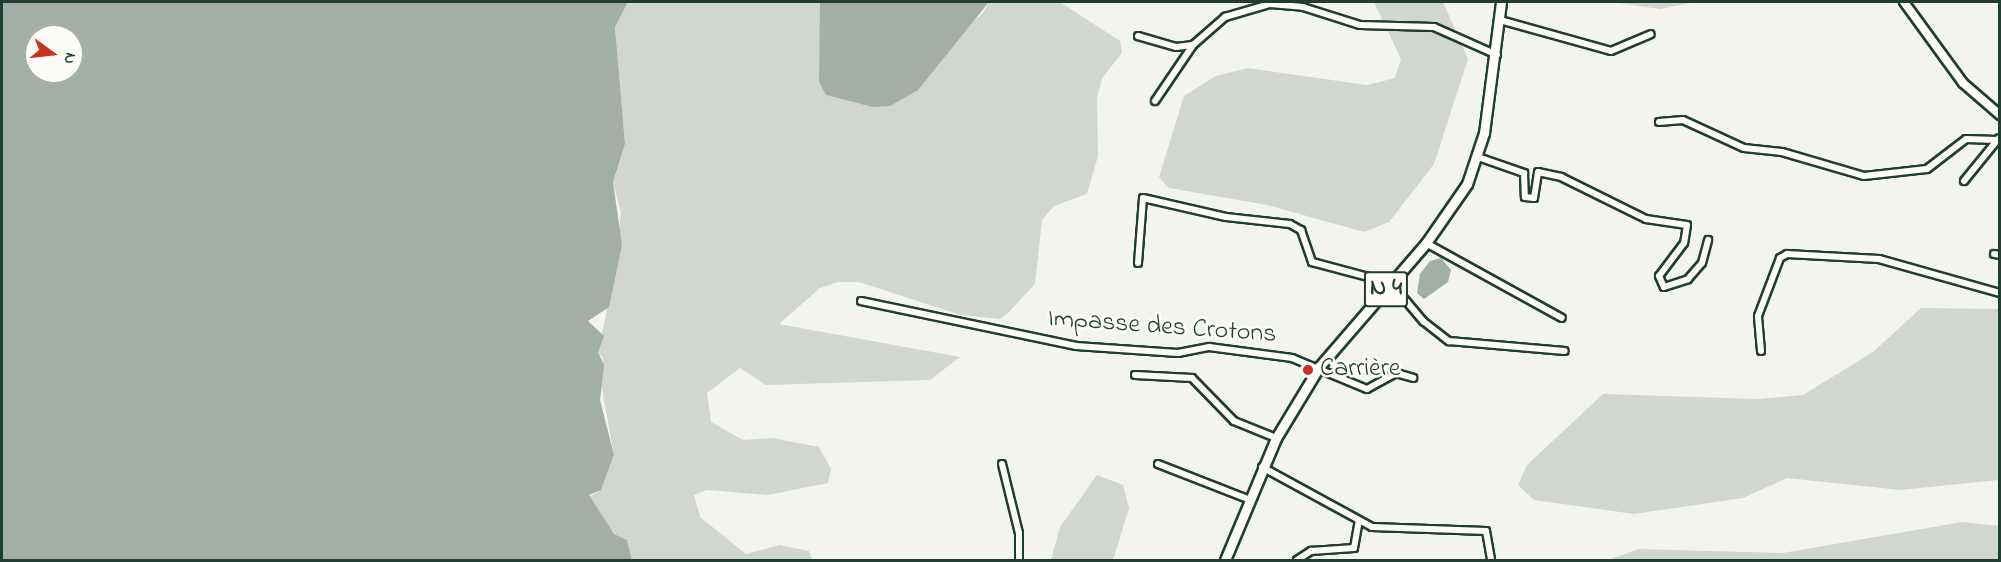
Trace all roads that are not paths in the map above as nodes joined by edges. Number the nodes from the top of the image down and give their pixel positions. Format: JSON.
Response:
{"nodes":[{"id":1,"x":1502,"y":2,"type":"edge"},
{"id":2,"x":1904,"y":2,"type":"edge"},
{"id":3,"x":1500,"y":20,"type":"junction"},
{"id":4,"x":1652,"y":34,"type":"dead end"},
{"id":5,"x":1138,"y":36,"type":"dead end"},
{"id":6,"x":1193,"y":45,"type":"junction"},
{"id":7,"x":1497,"y":56,"type":"junction"},
{"id":8,"x":1155,"y":101,"type":"dead end"},
{"id":9,"x":2000,"y":115,"type":"edge"},
{"id":10,"x":1659,"y":122,"type":"dead end"},
{"id":11,"x":1998,"y":139,"type":"edge"},
{"id":12,"x":1478,"y":157,"type":"junction"},
{"id":13,"x":1964,"y":181,"type":"dead end"},
{"id":14,"x":1708,"y":240,"type":"dead end"},
{"id":15,"x":1426,"y":243,"type":"junction"},
{"id":16,"x":1138,"y":263,"type":"dead end"},
{"id":17,"x":1391,"y":283,"type":"junction"},
{"id":18,"x":2000,"y":293,"type":"edge"},
{"id":19,"x":861,"y":301,"type":"dead end"},
{"id":20,"x":1563,"y":318,"type":"dead end"},
{"id":21,"x":1565,"y":351,"type":"dead end"},
{"id":22,"x":1761,"y":351,"type":"dead end"},
{"id":23,"x":1319,"y":367,"type":"junction"},
{"id":24,"x":1135,"y":375,"type":"dead end"},
{"id":25,"x":1413,"y":378,"type":"dead end"},
{"id":26,"x":1276,"y":438,"type":"junction"},
{"id":27,"x":1002,"y":464,"type":"dead end"},
{"id":28,"x":1158,"y":464,"type":"dead end"},
{"id":29,"x":1262,"y":467,"type":"junction"},
{"id":30,"x":1248,"y":499,"type":"junction"},
{"id":31,"x":1359,"y":521,"type":"junction"},
{"id":32,"x":1019,"y":561,"type":"edge"},
{"id":33,"x":1225,"y":561,"type":"edge"},
{"id":34,"x":1297,"y":561,"type":"edge"},
{"id":35,"x":1491,"y":561,"type":"edge"}],
"edges":[{"from":1,"to":3,"type":"main road","number":"N 4"},
{"from":2,"to":9,"type":"street"},
{"from":3,"to":4,"type":"street"},
{"from":3,"to":7,"type":"main road","number":"N 4"},
{"from":5,"to":6,"type":"street"},
{"from":6,"to":7,"type":"street"},
{"from":6,"to":8,"type":"street"},
{"from":7,"to":12,"type":"main road","number":"N 4"},
{"from":10,"to":11,"type":"street"},
{"from":11,"to":13,"type":"street"},
{"from":12,"to":14,"type":"street"},
{"from":12,"to":15,"type":"main road","number":"N 4"},
{"from":15,"to":17,"type":"main road","number":"N 4"},
{"from":15,"to":20,"type":"street"},
{"from":16,"to":17,"type":"street"},
{"from":17,"to":21,"type":"street"},
{"from":17,"to":23,"type":"main road","number":"N 4"},
{"from":18,"to":22,"type":"street"},
{"from":19,"to":23,"type":"street","name":"Impasse des Crotons"},
{"from":23,"to":25,"type":"street","name":"Impasse des Crotons"},
{"from":23,"to":26,"type":"main road","number":"N 4"},
{"from":24,"to":26,"type":"street"},
{"from":26,"to":29,"type":"main road","number":"N 4"},
{"from":27,"to":32,"type":"street"},
{"from":28,"to":30,"type":"street"},
{"from":29,"to":30,"type":"main road","number":"N 4"},
{"from":29,"to":31,"type":"street"},
{"from":30,"to":33,"type":"main road","number":"N 4"},
{"from":31,"to":34,"type":"street"},
{"from":31,"to":35,"type":"street"}]}
